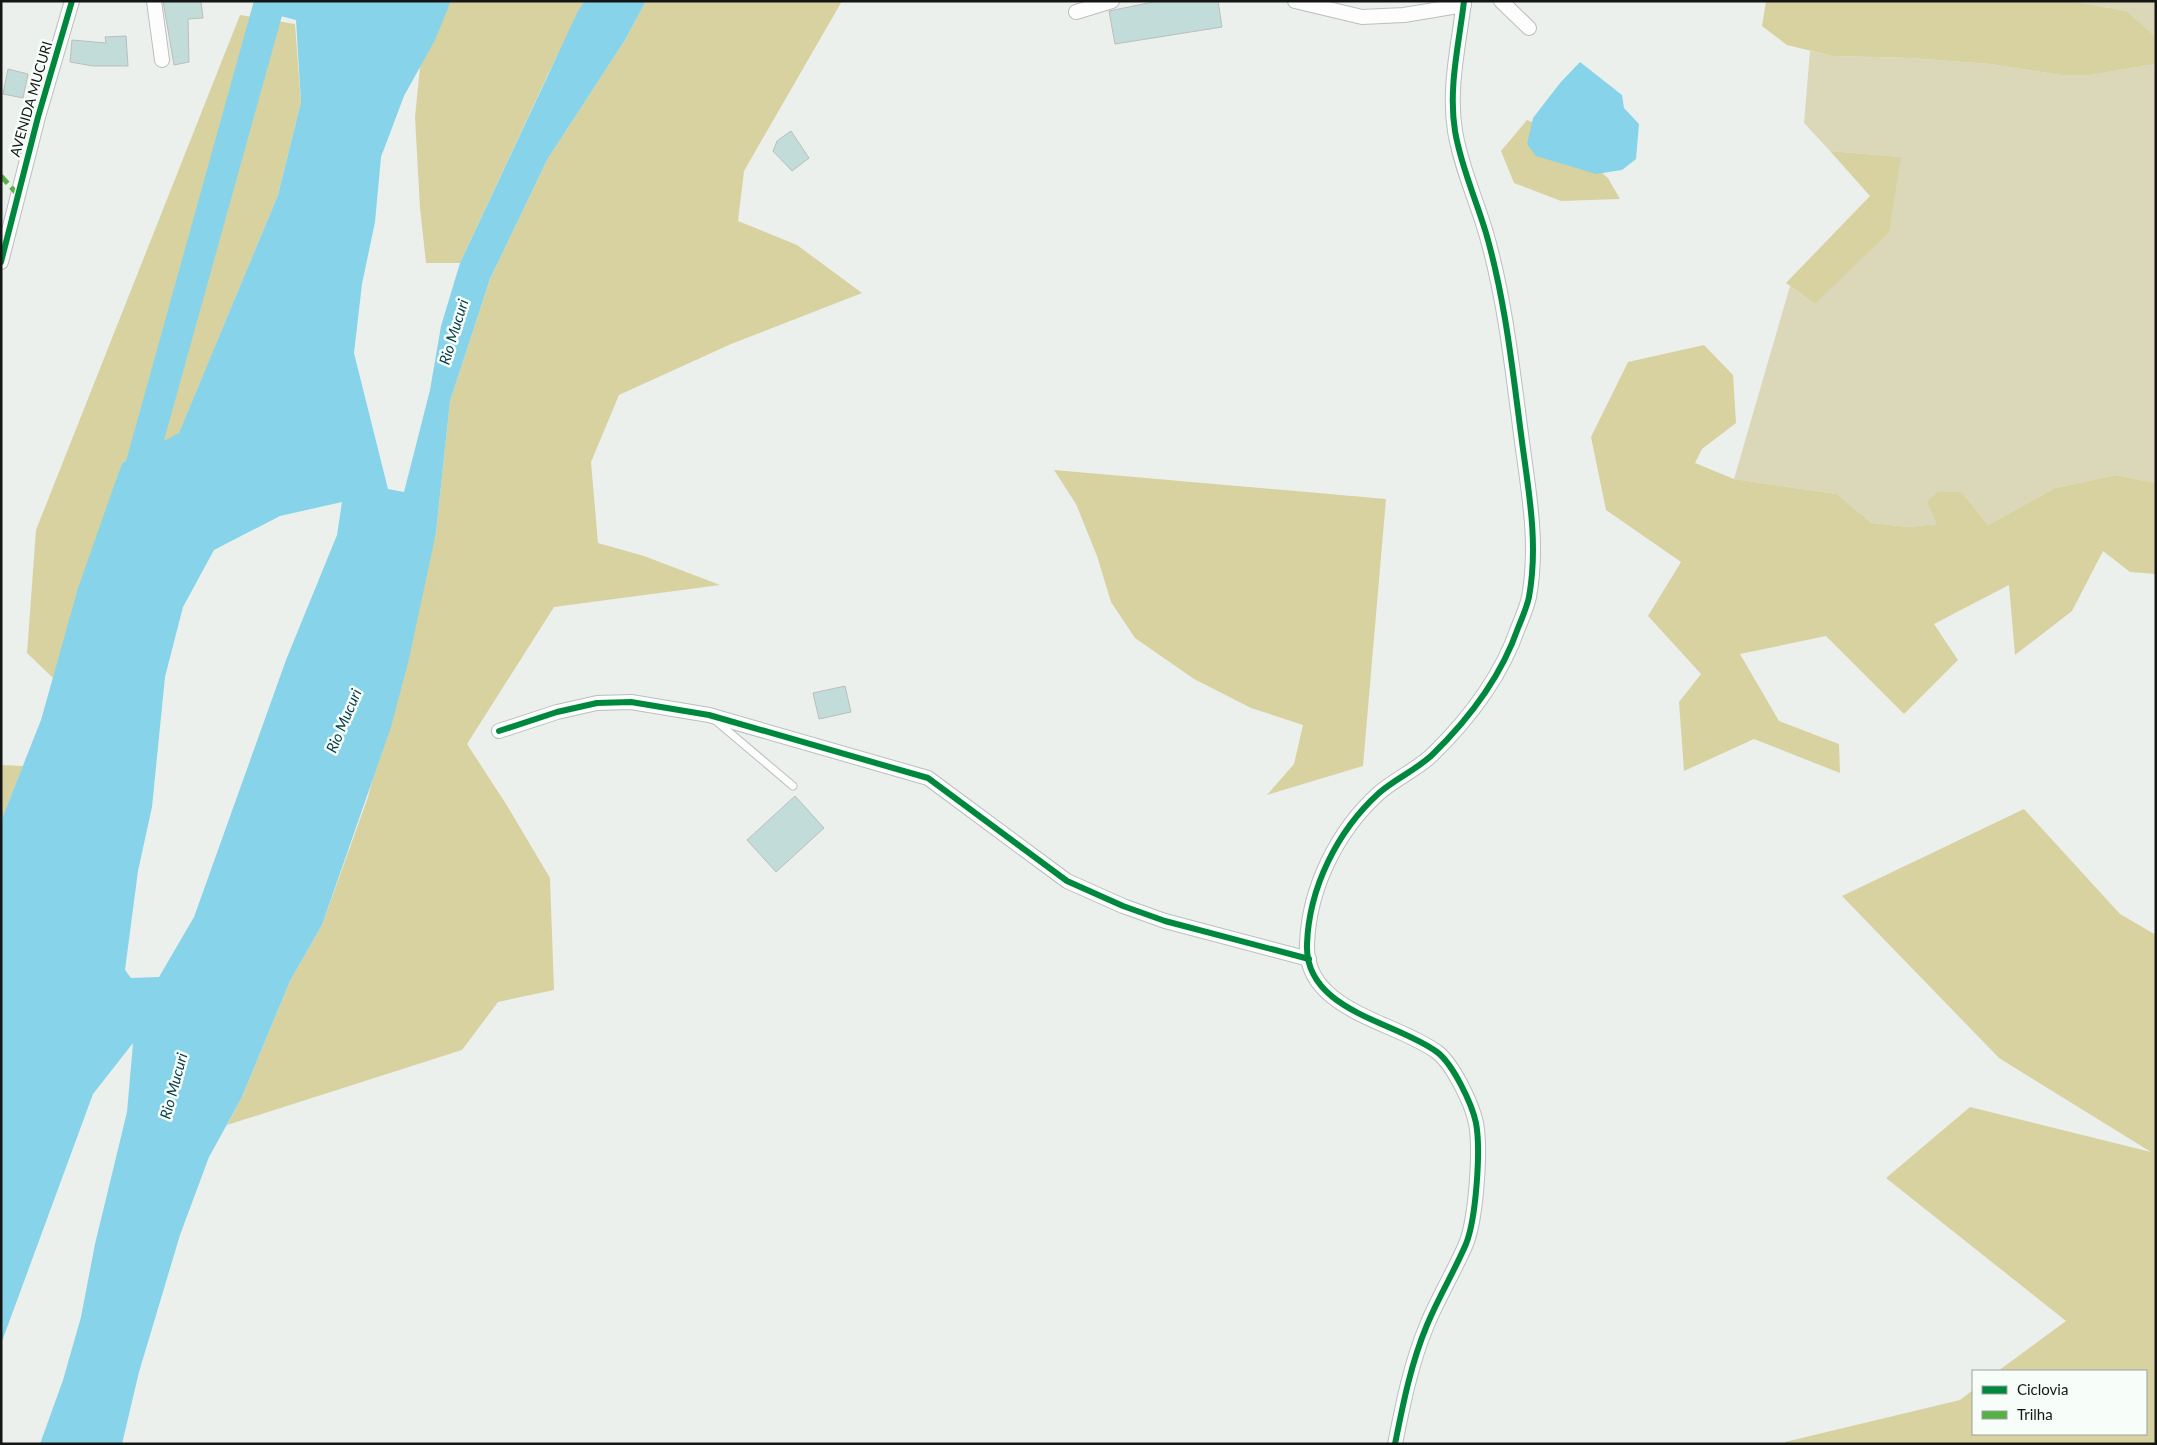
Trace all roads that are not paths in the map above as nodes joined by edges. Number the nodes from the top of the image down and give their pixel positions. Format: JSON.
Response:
{"nodes":[{"id":1,"x":72,"y":1,"type":"edge"},
{"id":2,"x":154,"y":1,"type":"edge"},
{"id":3,"x":1112,"y":1,"type":"edge"},
{"id":4,"x":1295,"y":1,"type":"edge"},
{"id":5,"x":1501,"y":1,"type":"edge"},
{"id":6,"x":1464,"y":3,"type":"edge"},
{"id":7,"x":1076,"y":12,"type":"dead end"},
{"id":8,"x":1529,"y":28,"type":"dead end"},
{"id":9,"x":162,"y":60,"type":"dead end"},
{"id":10,"x":1,"y":262,"type":"edge"},
{"id":11,"x":709,"y":715,"type":"junction"},
{"id":12,"x":499,"y":731,"type":"dead end"},
{"id":13,"x":794,"y":786,"type":"dead end"},
{"id":14,"x":1309,"y":959,"type":"junction"},
{"id":15,"x":1395,"y":1444,"type":"edge"}],
"edges":[{"from":1,"to":10,"type":"street","name":"AVENIDA MUCURI"},
{"from":2,"to":9,"type":"street"},
{"from":3,"to":7,"type":"street"},
{"from":4,"to":6,"type":"street"},
{"from":5,"to":8,"type":"street"},
{"from":6,"to":14,"type":"street"},
{"from":11,"to":12,"type":"street"},
{"from":11,"to":13,"type":"lane"},
{"from":11,"to":14,"type":"street"},
{"from":14,"to":15,"type":"street"}]}
